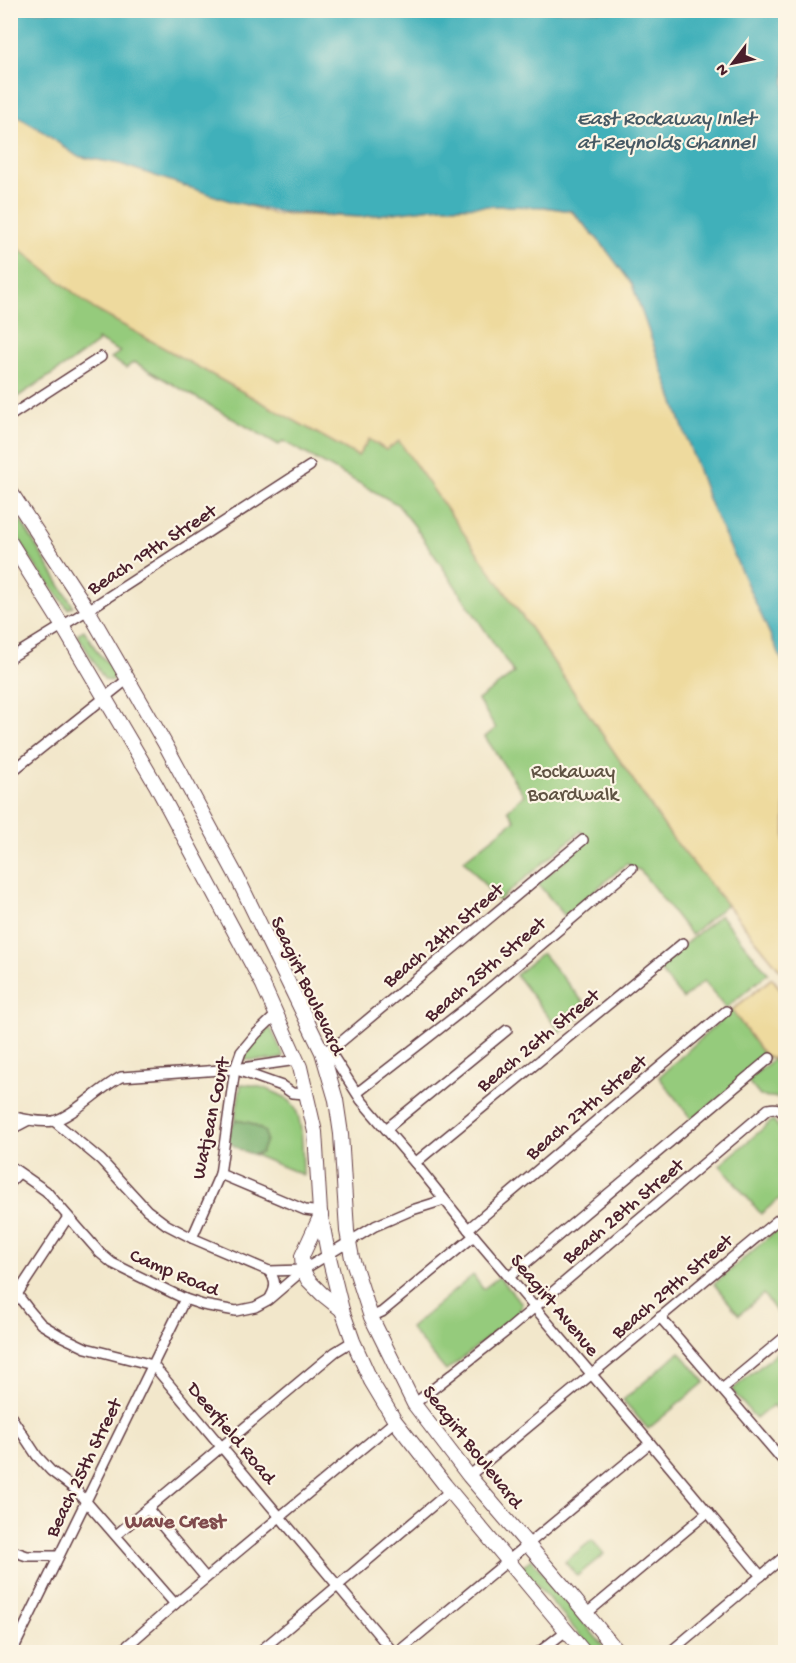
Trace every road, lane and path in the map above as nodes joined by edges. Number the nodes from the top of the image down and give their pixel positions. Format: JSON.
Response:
{"nodes":[{"id":1,"x":101,"y":357,"type":"dead end"},
{"id":2,"x":10,"y":416,"type":"edge"},
{"id":3,"x":310,"y":466,"type":"dead end"},
{"id":4,"x":10,"y":491,"type":"edge"},
{"id":5,"x":10,"y":542,"type":"edge"},
{"id":6,"x":88,"y":610,"type":"junction"},
{"id":7,"x":62,"y":625,"type":"junction"},
{"id":8,"x":10,"y":658,"type":"edge"},
{"id":9,"x":128,"y":679,"type":"junction"},
{"id":10,"x":105,"y":698,"type":"junction"},
{"id":11,"x":10,"y":773,"type":"edge"},
{"id":12,"x":583,"y":840,"type":"dead end"},
{"id":13,"x":632,"y":868,"type":"dead end"},
{"id":14,"x":683,"y":943,"type":"dead end"},
{"id":15,"x":726,"y":1011,"type":"dead end"},
{"id":16,"x":276,"y":1015,"type":"junction"},
{"id":17,"x":507,"y":1030,"type":"dead end"},
{"id":18,"x":326,"y":1051,"type":"junction"},
{"id":19,"x":770,"y":1058,"type":"dead end"},
{"id":20,"x":297,"y":1060,"type":"junction"},
{"id":21,"x":235,"y":1069,"type":"junction"},
{"id":22,"x":357,"y":1093,"type":"junction"},
{"id":23,"x":306,"y":1094,"type":"junction"},
{"id":24,"x":10,"y":1116,"type":"edge"},
{"id":25,"x":786,"y":1116,"type":"edge"},
{"id":26,"x":29,"y":1120,"type":"junction"},
{"id":27,"x":54,"y":1121,"type":"junction"},
{"id":28,"x":386,"y":1129,"type":"junction"},
{"id":29,"x":10,"y":1130,"type":"edge"},
{"id":30,"x":415,"y":1163,"type":"junction"},
{"id":31,"x":15,"y":1169,"type":"edge"},
{"id":32,"x":220,"y":1174,"type":"junction"},
{"id":33,"x":10,"y":1182,"type":"edge"},
{"id":34,"x":444,"y":1200,"type":"junction"},
{"id":35,"x":320,"y":1213,"type":"junction"},
{"id":36,"x":786,"y":1213,"type":"edge"},
{"id":37,"x":68,"y":1217,"type":"junction"},
{"id":38,"x":471,"y":1232,"type":"junction"},
{"id":39,"x":192,"y":1238,"type":"junction"},
{"id":40,"x":348,"y":1241,"type":"junction"},
{"id":41,"x":328,"y":1253,"type":"junction"},
{"id":42,"x":303,"y":1270,"type":"junction"},
{"id":43,"x":268,"y":1271,"type":"junction"},
{"id":44,"x":509,"y":1277,"type":"junction"},
{"id":45,"x":10,"y":1285,"type":"edge"},
{"id":46,"x":17,"y":1294,"type":"junction"},
{"id":47,"x":185,"y":1299,"type":"junction"},
{"id":48,"x":268,"y":1300,"type":"junction"},
{"id":49,"x":10,"y":1305,"type":"edge"},
{"id":50,"x":534,"y":1308,"type":"junction"},
{"id":51,"x":342,"y":1310,"type":"junction"},
{"id":52,"x":371,"y":1317,"type":"junction"},
{"id":53,"x":660,"y":1317,"type":"junction"},
{"id":54,"x":786,"y":1336,"type":"edge"},
{"id":55,"x":353,"y":1341,"type":"junction"},
{"id":56,"x":153,"y":1365,"type":"junction"},
{"id":57,"x":592,"y":1374,"type":"junction"},
{"id":58,"x":722,"y":1389,"type":"junction"},
{"id":59,"x":414,"y":1404,"type":"junction"},
{"id":60,"x":10,"y":1415,"type":"edge"},
{"id":61,"x":394,"y":1421,"type":"junction"},
{"id":62,"x":650,"y":1443,"type":"junction"},
{"id":63,"x":222,"y":1447,"type":"junction"},
{"id":64,"x":784,"y":1459,"type":"edge"},
{"id":65,"x":469,"y":1476,"type":"junction"},
{"id":66,"x":450,"y":1491,"type":"junction"},
{"id":67,"x":85,"y":1501,"type":"junction"},
{"id":68,"x":148,"y":1509,"type":"junction"},
{"id":69,"x":708,"y":1512,"type":"junction"},
{"id":70,"x":280,"y":1516,"type":"junction"},
{"id":71,"x":116,"y":1535,"type":"junction"},
{"id":72,"x":528,"y":1545,"type":"junction"},
{"id":73,"x":10,"y":1550,"type":"edge"},
{"id":74,"x":58,"y":1556,"type":"junction"},
{"id":75,"x":786,"y":1556,"type":"edge"},
{"id":76,"x":507,"y":1562,"type":"junction"},
{"id":77,"x":761,"y":1576,"type":"junction"},
{"id":78,"x":206,"y":1578,"type":"junction"},
{"id":79,"x":339,"y":1586,"type":"junction"},
{"id":80,"x":175,"y":1604,"type":"junction"},
{"id":81,"x":586,"y":1614,"type":"junction"},
{"id":82,"x":566,"y":1631,"type":"junction"},
{"id":83,"x":12,"y":1653,"type":"edge"},
{"id":84,"x":120,"y":1653,"type":"edge"},
{"id":85,"x":259,"y":1653,"type":"edge"},
{"id":86,"x":396,"y":1653,"type":"edge"},
{"id":87,"x":539,"y":1653,"type":"edge"},
{"id":88,"x":584,"y":1653,"type":"edge"},
{"id":89,"x":618,"y":1653,"type":"edge"},
{"id":90,"x":670,"y":1653,"type":"edge"}],
"edges":[{"from":1,"to":2,"type":"street"},
{"from":3,"to":6,"type":"street","name":"Beach 19th Street"},
{"from":4,"to":6,"type":"main road","name":"Seagirt Boulevard"},
{"from":5,"to":7,"type":"main road"},
{"from":6,"to":7,"type":"street","name":"Beach 19th Street"},
{"from":6,"to":9,"type":"main road","name":"Seagirt Boulevard"},
{"from":7,"to":8,"type":"street","name":"Beach 19th Street"},
{"from":7,"to":10,"type":"main road"},
{"from":9,"to":10,"type":"street"},
{"from":9,"to":18,"type":"main road","name":"Seagirt Boulevard"},
{"from":10,"to":11,"type":"street"},
{"from":10,"to":16,"type":"main road"},
{"from":12,"to":18,"type":"street","name":"Beach 24th Street"},
{"from":13,"to":22,"type":"street","name":"Beach 25th Street"},
{"from":14,"to":30,"type":"street","name":"Beach 26th Street"},
{"from":15,"to":38,"type":"street","name":"Beach 27th Street"},
{"from":16,"to":20,"type":"main road"},
{"from":16,"to":21,"type":"street","name":"Watjean Court"},
{"from":17,"to":28,"type":"street"},
{"from":18,"to":22,"type":"street","name":"Seagirt Avenue"},
{"from":18,"to":40,"type":"main road","name":"Seagirt Boulevard"},
{"from":19,"to":44,"type":"street","name":"Beach 28th Street"},
{"from":20,"to":21,"type":"street"},
{"from":20,"to":23,"type":"main road"},
{"from":21,"to":23,"type":"street"},
{"from":21,"to":27,"type":"street"},
{"from":21,"to":32,"type":"street","name":"Watjean Court"},
{"from":22,"to":28,"type":"street","name":"Seagirt Avenue"},
{"from":23,"to":35,"type":"main road"},
{"from":24,"to":26,"type":"street"},
{"from":25,"to":50,"type":"street","name":"Beach 28th Street"},
{"from":26,"to":27,"type":"street"},
{"from":26,"to":29,"type":"street"},
{"from":27,"to":39,"type":"street"},
{"from":28,"to":30,"type":"street","name":"Seagirt Avenue"},
{"from":30,"to":34,"type":"street","name":"Seagirt Avenue"},
{"from":31,"to":33,"type":"street"},
{"from":31,"to":37,"type":"street","name":"Camp Road"},
{"from":32,"to":35,"type":"street"},
{"from":32,"to":39,"type":"street","name":"Watjean Court"},
{"from":34,"to":38,"type":"street","name":"Seagirt Avenue"},
{"from":34,"to":40,"type":"street","name":"Camp Road"},
{"from":35,"to":41,"type":"main road"},
{"from":35,"to":42,"type":"main road"},
{"from":36,"to":53,"type":"street","name":"Beach 29th Street"},
{"from":37,"to":46,"type":"street"},
{"from":37,"to":47,"type":"street","name":"Camp Road"},
{"from":38,"to":44,"type":"street","name":"Seagirt Avenue"},
{"from":38,"to":52,"type":"street","name":"Beach 27th Street"},
{"from":39,"to":43,"type":"street"},
{"from":40,"to":41,"type":"street","name":"Camp Road"},
{"from":40,"to":52,"type":"main road","name":"Seagirt Boulevard"},
{"from":41,"to":42,"type":"street","name":"Camp Road"},
{"from":41,"to":51,"type":"main road"},
{"from":42,"to":43,"type":"street"},
{"from":42,"to":48,"type":"street","name":"Camp Road"},
{"from":42,"to":51,"type":"main road"},
{"from":43,"to":48,"type":"street"},
{"from":44,"to":50,"type":"street","name":"Seagirt Avenue"},
{"from":45,"to":46,"type":"street"},
{"from":46,"to":49,"type":"street"},
{"from":46,"to":56,"type":"street"},
{"from":47,"to":48,"type":"street","name":"Camp Road"},
{"from":47,"to":56,"type":"street","name":"Beach 25th Street"},
{"from":50,"to":57,"type":"street","name":"Seagirt Avenue"},
{"from":50,"to":59,"type":"street","name":"Beach 28th Street"},
{"from":51,"to":55,"type":"main road"},
{"from":52,"to":59,"type":"main road","name":"Seagirt Boulevard"},
{"from":53,"to":57,"type":"street","name":"Beach 29th Street"},
{"from":53,"to":58,"type":"street"},
{"from":54,"to":58,"type":"street"},
{"from":55,"to":61,"type":"main road"},
{"from":55,"to":63,"type":"street"},
{"from":56,"to":63,"type":"street","name":"Deerfield Road"},
{"from":56,"to":67,"type":"street","name":"Beach 25th Street"},
{"from":57,"to":62,"type":"street","name":"Seagirt Avenue"},
{"from":57,"to":65,"type":"street","name":"Beach 29th Street"},
{"from":58,"to":64,"type":"street"},
{"from":59,"to":65,"type":"main road","name":"Seagirt Boulevard"},
{"from":60,"to":67,"type":"street"},
{"from":61,"to":66,"type":"main road"},
{"from":61,"to":70,"type":"street"},
{"from":62,"to":69,"type":"street","name":"Seagirt Avenue"},
{"from":62,"to":72,"type":"street"},
{"from":63,"to":68,"type":"street"},
{"from":63,"to":70,"type":"street","name":"Deerfield Road"},
{"from":65,"to":72,"type":"main road","name":"Seagirt Boulevard"},
{"from":66,"to":76,"type":"main road"},
{"from":66,"to":79,"type":"street"},
{"from":67,"to":71,"type":"street"},
{"from":67,"to":74,"type":"street","name":"Beach 25th Street"},
{"from":68,"to":71,"type":"street"},
{"from":68,"to":78,"type":"street"},
{"from":69,"to":77,"type":"street","name":"Seagirt Avenue"},
{"from":69,"to":81,"type":"street"},
{"from":70,"to":78,"type":"street"},
{"from":70,"to":79,"type":"street","name":"Deerfield Road"},
{"from":71,"to":80,"type":"street"},
{"from":72,"to":76,"type":"street"},
{"from":72,"to":81,"type":"main road","name":"Seagirt Boulevard"},
{"from":73,"to":74,"type":"street"},
{"from":74,"to":83,"type":"street","name":"Beach 25th Street"},
{"from":75,"to":77,"type":"street"},
{"from":76,"to":82,"type":"main road"},
{"from":76,"to":86,"type":"street"},
{"from":77,"to":90,"type":"street"},
{"from":78,"to":80,"type":"street"},
{"from":79,"to":85,"type":"street"},
{"from":79,"to":86,"type":"street","name":"Deerfield Road"},
{"from":80,"to":84,"type":"street"},
{"from":81,"to":89,"type":"main road","name":"Seagirt Boulevard"},
{"from":82,"to":87,"type":"street"},
{"from":82,"to":88,"type":"main road"}]}
